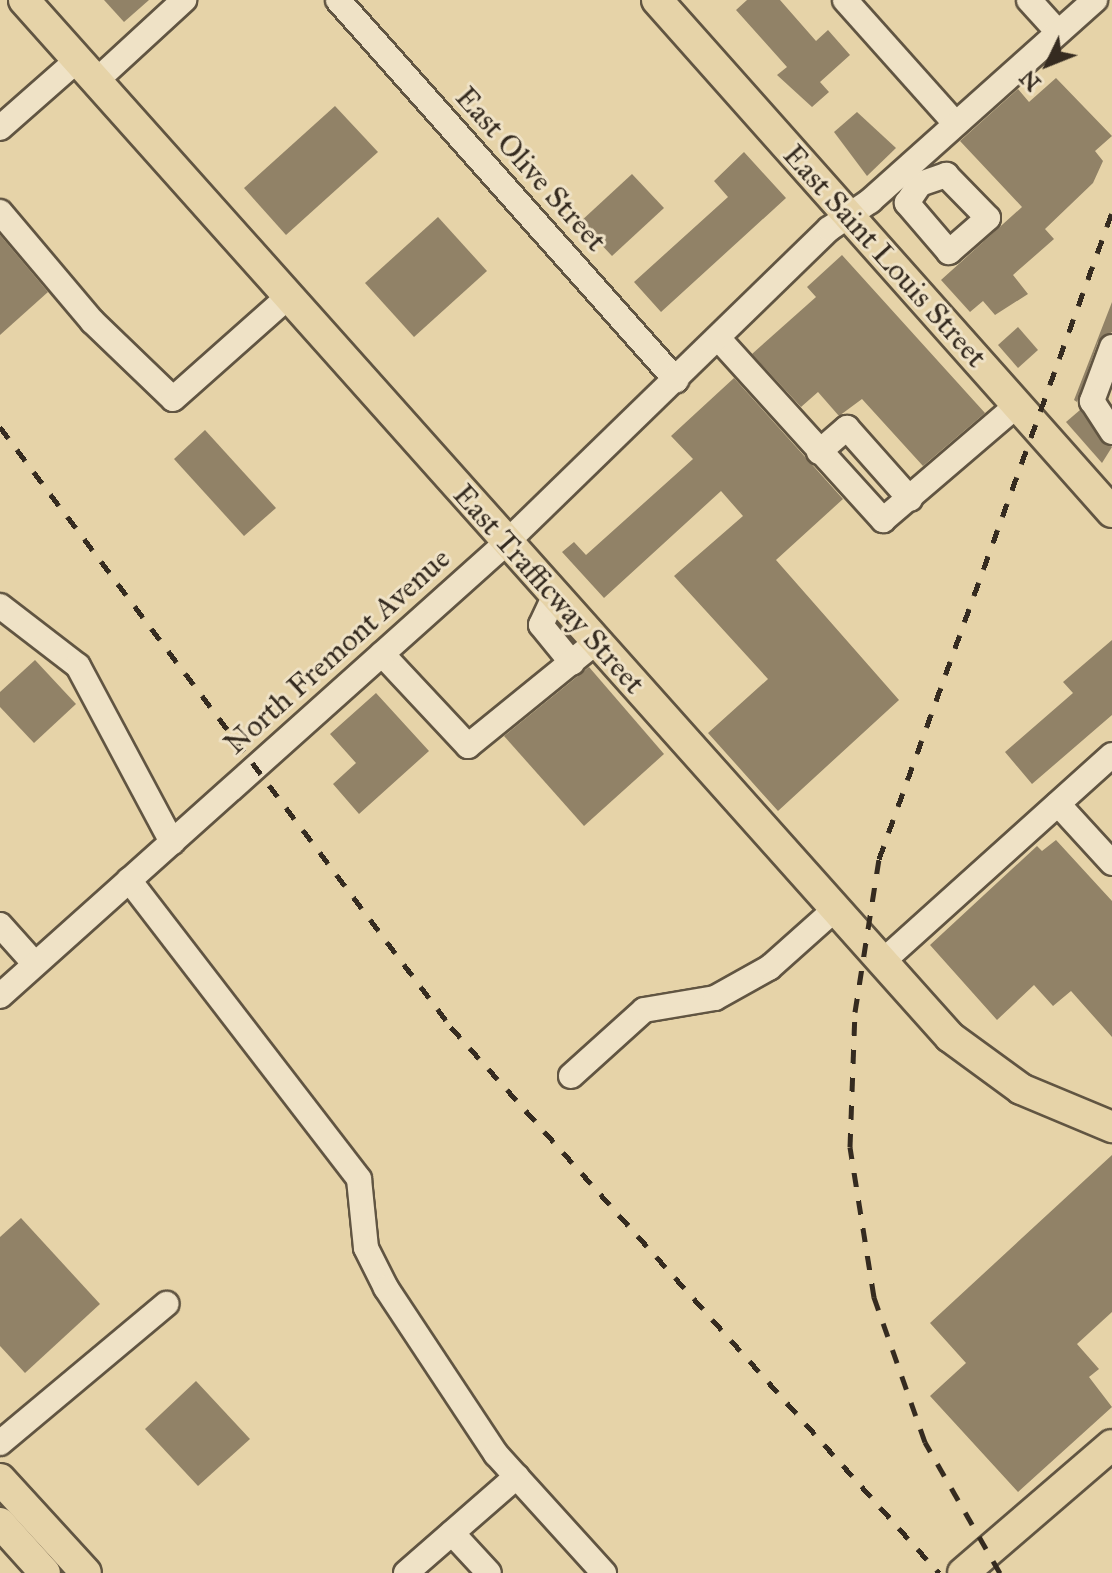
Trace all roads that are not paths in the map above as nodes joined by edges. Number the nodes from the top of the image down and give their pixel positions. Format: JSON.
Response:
{"nodes":[{"id":1,"x":24,"y":0,"type":"edge"},
{"id":2,"x":184,"y":0,"type":"edge"},
{"id":3,"x":338,"y":0,"type":"edge"},
{"id":4,"x":657,"y":0,"type":"edge"},
{"id":5,"x":845,"y":0,"type":"edge"},
{"id":6,"x":1029,"y":0,"type":"edge"},
{"id":7,"x":1095,"y":0,"type":"edge"},
{"id":8,"x":1058,"y":32,"type":"junction"},
{"id":9,"x":86,"y":70,"type":"junction"},
{"id":10,"x":956,"y":124,"type":"junction"},
{"id":11,"x":0,"y":128,"type":"edge"},
{"id":12,"x":0,"y":212,"type":"edge"},
{"id":13,"x":850,"y":216,"type":"junction"},
{"id":14,"x":288,"y":297,"type":"junction"},
{"id":15,"x":718,"y":338,"type":"junction"},
{"id":16,"x":1112,"y":347,"type":"edge"},
{"id":17,"x":676,"y":380,"type":"junction"},
{"id":18,"x":1017,"y":405,"type":"junction"},
{"id":19,"x":1112,"y":432,"type":"edge"},
{"id":20,"x":819,"y":452,"type":"junction"},
{"id":21,"x":1107,"y":497,"type":"edge"},
{"id":22,"x":910,"y":499,"type":"junction"},
{"id":23,"x":507,"y":542,"type":"junction"},
{"id":24,"x":555,"y":595,"type":"junction"},
{"id":25,"x":0,"y":606,"type":"edge"},
{"id":26,"x":596,"y":642,"type":"junction"},
{"id":27,"x":382,"y":654,"type":"junction"},
{"id":28,"x":572,"y":663,"type":"junction"},
{"id":29,"x":1112,"y":755,"type":"edge"},
{"id":30,"x":1058,"y":804,"type":"junction"},
{"id":31,"x":172,"y":842,"type":"junction"},
{"id":32,"x":1112,"y":863,"type":"edge"},
{"id":33,"x":129,"y":880,"type":"junction"},
{"id":34,"x":834,"y":910,"type":"junction"},
{"id":35,"x":0,"y":925,"type":"edge"},
{"id":36,"x":881,"y":963,"type":"junction"},
{"id":37,"x":35,"y":964,"type":"junction"},
{"id":38,"x":0,"y":996,"type":"edge"},
{"id":39,"x":571,"y":1076,"type":"dead end"},
{"id":40,"x":1112,"y":1127,"type":"edge"},
{"id":41,"x":166,"y":1304,"type":"dead end"},
{"id":42,"x":0,"y":1443,"type":"edge"},
{"id":43,"x":1112,"y":1445,"type":"edge"},
{"id":44,"x":517,"y":1476,"type":"junction"},
{"id":45,"x":0,"y":1479,"type":"edge"},
{"id":46,"x":0,"y":1523,"type":"edge"},
{"id":47,"x":452,"y":1533,"type":"junction"},
{"id":48,"x":45,"y":1573,"type":"edge"},
{"id":49,"x":86,"y":1573,"type":"edge"},
{"id":50,"x":406,"y":1573,"type":"edge"},
{"id":51,"x":489,"y":1573,"type":"edge"},
{"id":52,"x":604,"y":1573,"type":"edge"},
{"id":53,"x":963,"y":1573,"type":"edge"}],
"edges":[{"from":1,"to":9,"type":"main road","name":"East Trafficway Street"},
{"from":2,"to":9,"type":"street"},
{"from":3,"to":17,"type":"street","name":"East Olive Street"},
{"from":4,"to":13,"type":"main road","name":"East Saint Louis Street"},
{"from":5,"to":10,"type":"street"},
{"from":6,"to":8,"type":"street"},
{"from":7,"to":8,"type":"street","name":"North Fremont Avenue"},
{"from":8,"to":10,"type":"street","name":"North Fremont Avenue"},
{"from":9,"to":11,"type":"street"},
{"from":9,"to":14,"type":"main road","name":"East Trafficway Street"},
{"from":10,"to":13,"type":"street","name":"North Fremont Avenue"},
{"from":12,"to":14,"type":"street"},
{"from":13,"to":15,"type":"street","name":"North Fremont Avenue"},
{"from":13,"to":18,"type":"main road","name":"East Saint Louis Street"},
{"from":14,"to":23,"type":"main road","name":"East Trafficway Street"},
{"from":15,"to":17,"type":"street","name":"North Fremont Avenue"},
{"from":15,"to":20,"type":"street"},
{"from":16,"to":19,"type":"street"},
{"from":17,"to":23,"type":"street","name":"North Fremont Avenue"},
{"from":18,"to":21,"type":"main road","name":"East Saint Louis Street"},
{"from":18,"to":22,"type":"street"},
{"from":20,"to":22,"type":"street"},
{"from":20,"to":22,"type":"street"},
{"from":23,"to":24,"type":"main road","name":"East Trafficway Street"},
{"from":23,"to":27,"type":"street","name":"North Fremont Avenue"},
{"from":24,"to":26,"type":"main road","name":"East Trafficway Street"},
{"from":24,"to":28,"type":"street"},
{"from":25,"to":31,"type":"street"},
{"from":26,"to":28,"type":"street"},
{"from":26,"to":34,"type":"main road","name":"East Trafficway Street"},
{"from":27,"to":28,"type":"street"},
{"from":27,"to":31,"type":"street","name":"North Fremont Avenue"},
{"from":29,"to":30,"type":"street"},
{"from":30,"to":32,"type":"street"},
{"from":30,"to":36,"type":"street"},
{"from":31,"to":33,"type":"street","name":"North Fremont Avenue"},
{"from":33,"to":37,"type":"street","name":"North Fremont Avenue"},
{"from":33,"to":44,"type":"street"},
{"from":34,"to":36,"type":"main road","name":"East Trafficway Street"},
{"from":34,"to":39,"type":"street"},
{"from":35,"to":37,"type":"street"},
{"from":36,"to":40,"type":"main road","name":"East Trafficway Street"},
{"from":37,"to":38,"type":"street","name":"North Fremont Avenue"},
{"from":41,"to":42,"type":"street"},
{"from":43,"to":53,"type":"main road"},
{"from":44,"to":47,"type":"street"},
{"from":44,"to":52,"type":"street"},
{"from":45,"to":49,"type":"main road"},
{"from":46,"to":48,"type":"main road"},
{"from":47,"to":50,"type":"street"},
{"from":47,"to":51,"type":"street"}]}
